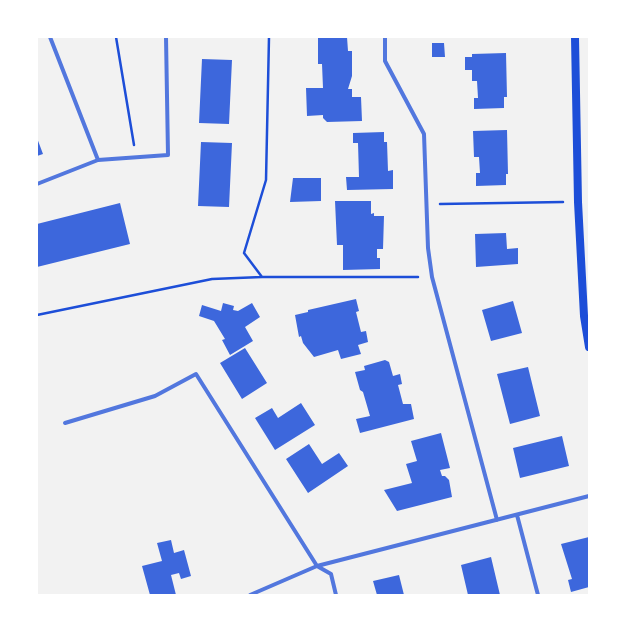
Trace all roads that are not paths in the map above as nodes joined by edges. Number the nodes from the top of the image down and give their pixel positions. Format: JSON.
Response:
{"nodes":[{"id":1,"x":50,"y":37,"type":"edge"},
{"id":2,"x":166,"y":37,"type":"edge"},
{"id":3,"x":385,"y":37,"type":"edge"},
{"id":4,"x":575,"y":37,"type":"edge"},
{"id":5,"x":98,"y":160,"type":"junction"},
{"id":6,"x":37,"y":184,"type":"edge"},
{"id":7,"x":589,"y":347,"type":"edge"},
{"id":8,"x":65,"y":423,"type":"dead end"},
{"id":9,"x":589,"y":496,"type":"edge"},
{"id":10,"x":517,"y":515,"type":"junction"},
{"id":11,"x":497,"y":520,"type":"junction"},
{"id":12,"x":316,"y":566,"type":"junction"},
{"id":13,"x":250,"y":595,"type":"edge"},
{"id":14,"x":336,"y":595,"type":"edge"},
{"id":15,"x":538,"y":595,"type":"edge"}],
"edges":[{"from":1,"to":5,"type":"street"},
{"from":2,"to":5,"type":"street"},
{"from":3,"to":11,"type":"street"},
{"from":4,"to":7,"type":"main road"},
{"from":5,"to":6,"type":"street"},
{"from":8,"to":12,"type":"street"},
{"from":9,"to":10,"type":"street"},
{"from":10,"to":11,"type":"street"},
{"from":10,"to":15,"type":"street"},
{"from":11,"to":12,"type":"street"},
{"from":12,"to":13,"type":"street"},
{"from":12,"to":14,"type":"street"}]}
